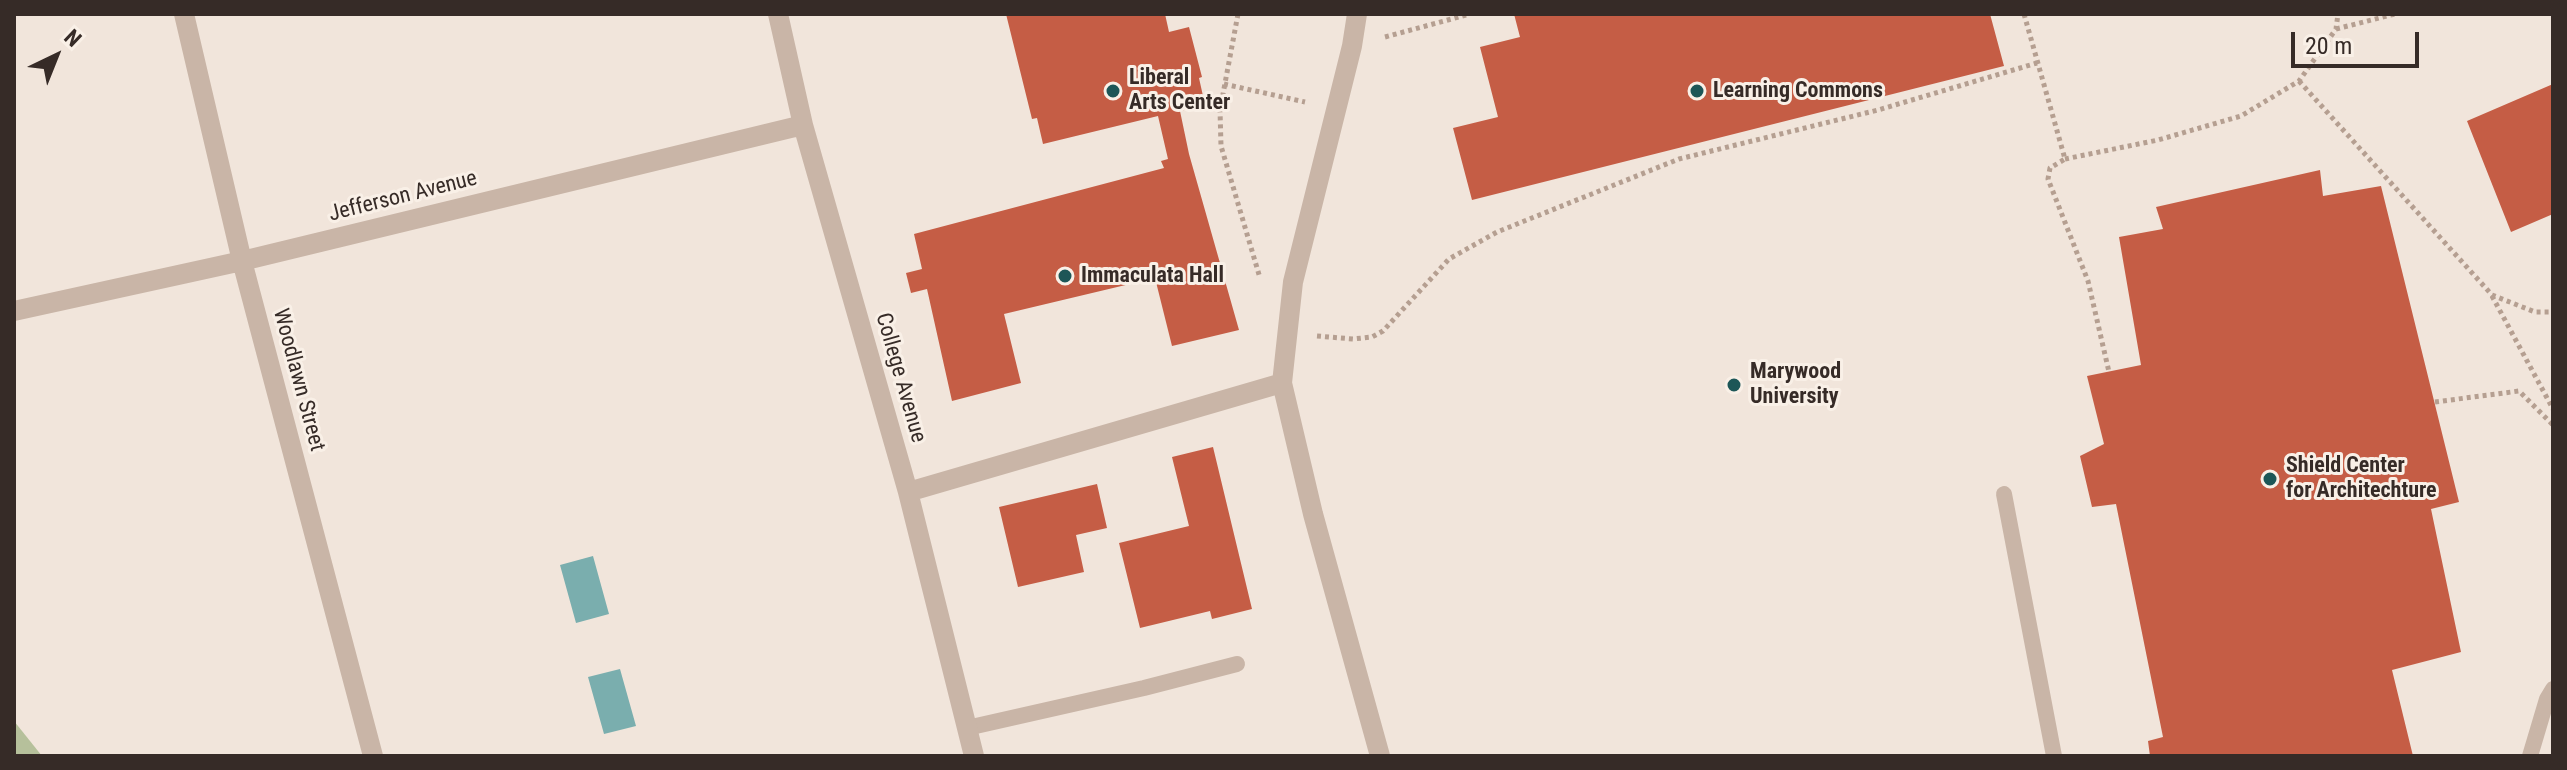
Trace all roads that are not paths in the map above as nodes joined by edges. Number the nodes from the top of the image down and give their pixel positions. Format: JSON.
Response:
{"nodes":[{"id":1,"x":184,"y":14,"type":"edge"},
{"id":2,"x":778,"y":14,"type":"edge"},
{"id":3,"x":1357,"y":14,"type":"edge"},
{"id":4,"x":803,"y":125,"type":"junction"},
{"id":5,"x":242,"y":261,"type":"junction"},
{"id":6,"x":14,"y":311,"type":"edge"},
{"id":7,"x":1282,"y":383,"type":"junction"},
{"id":8,"x":908,"y":492,"type":"junction"},
{"id":9,"x":2004,"y":494,"type":"dead end"},
{"id":10,"x":1237,"y":664,"type":"dead end"},
{"id":11,"x":2553,"y":689,"type":"edge"},
{"id":12,"x":967,"y":728,"type":"junction"},
{"id":13,"x":373,"y":756,"type":"edge"},
{"id":14,"x":974,"y":756,"type":"edge"},
{"id":15,"x":1380,"y":756,"type":"edge"},
{"id":16,"x":2054,"y":756,"type":"edge"},
{"id":17,"x":2530,"y":756,"type":"edge"}],
"edges":[{"from":1,"to":5,"type":"street","name":"Woodlawn Street"},
{"from":2,"to":4,"type":"street","name":"College Avenue"},
{"from":3,"to":7,"type":"street"},
{"from":4,"to":5,"type":"street","name":"Jefferson Avenue"},
{"from":4,"to":8,"type":"street","name":"College Avenue"},
{"from":5,"to":6,"type":"street","name":"Jefferson Avenue"},
{"from":5,"to":13,"type":"street","name":"Woodlawn Street"},
{"from":7,"to":8,"type":"street"},
{"from":7,"to":15,"type":"street"},
{"from":8,"to":12,"type":"street","name":"College Avenue"},
{"from":9,"to":16,"type":"lane"},
{"from":10,"to":12,"type":"lane"},
{"from":11,"to":17,"type":"lane"},
{"from":12,"to":14,"type":"street","name":"College Avenue"}]}
